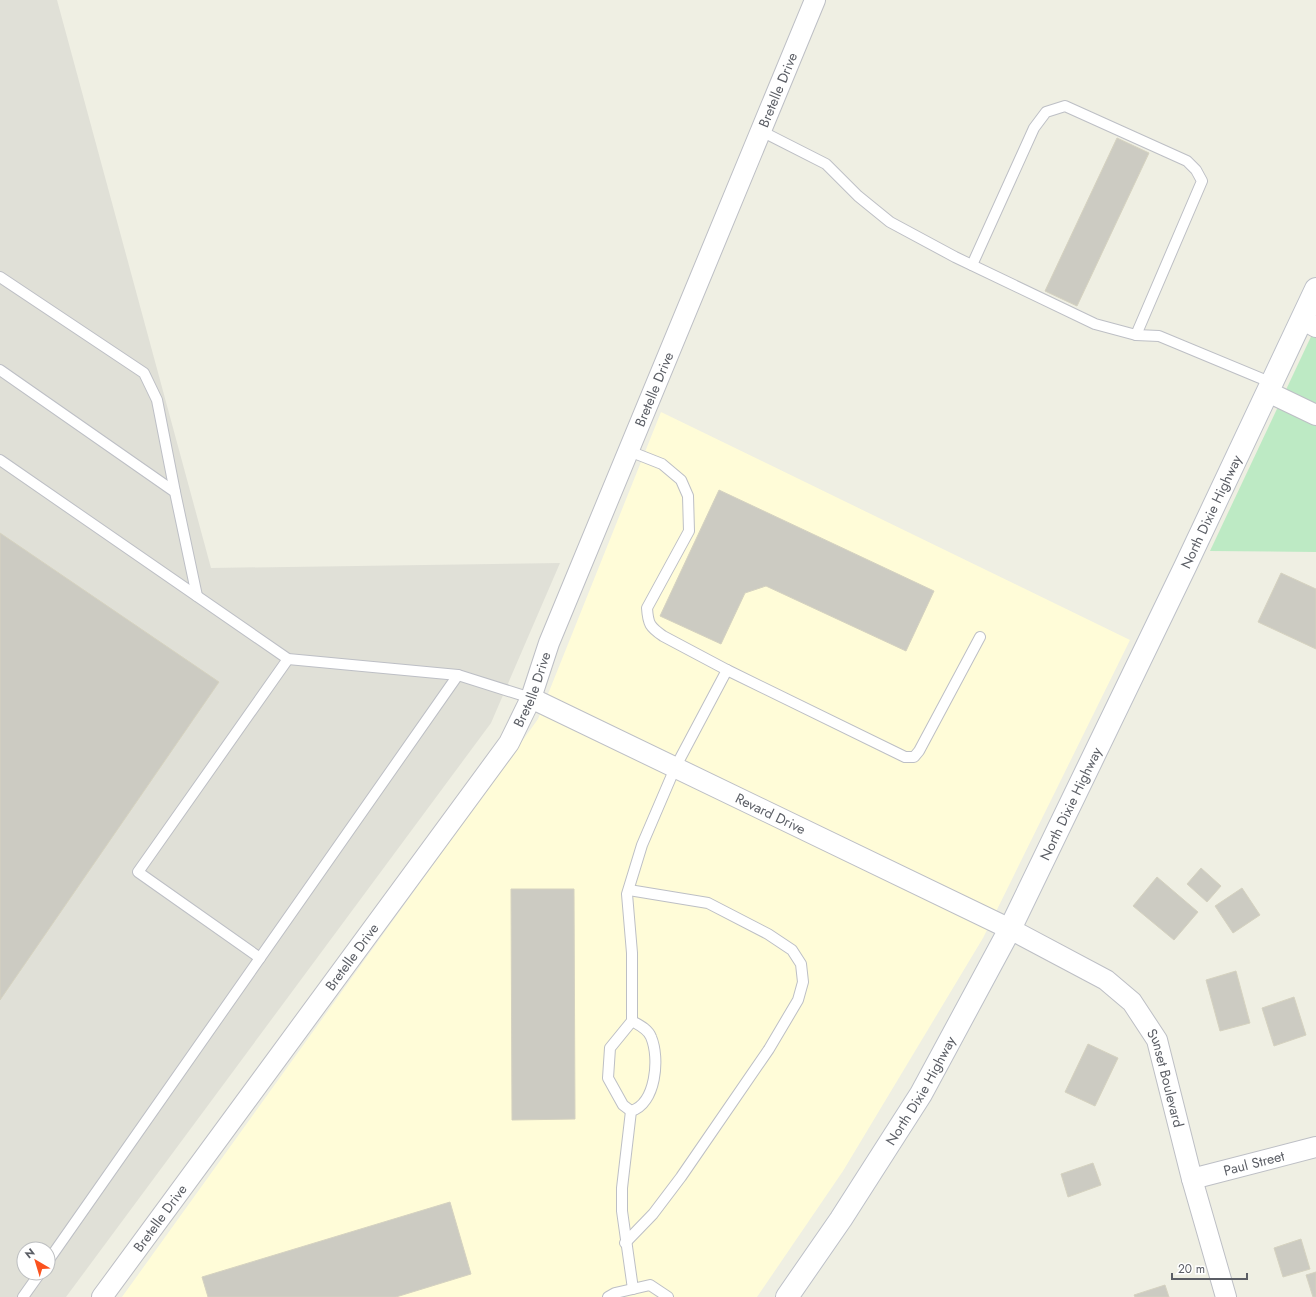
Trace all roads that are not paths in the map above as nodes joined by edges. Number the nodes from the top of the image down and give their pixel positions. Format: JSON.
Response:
{"nodes":[{"id":1,"x":815,"y":0,"type":"edge"},
{"id":2,"x":761,"y":131,"type":"junction"},
{"id":3,"x":972,"y":265,"type":"junction"},
{"id":4,"x":0,"y":277,"type":"edge"},
{"id":5,"x":1316,"y":289,"type":"edge"},
{"id":6,"x":1309,"y":323,"type":"edge"},
{"id":7,"x":1136,"y":335,"type":"junction"},
{"id":8,"x":0,"y":370,"type":"edge"},
{"id":9,"x":1270,"y":388,"type":"junction"},
{"id":10,"x":1316,"y":415,"type":"edge"},
{"id":11,"x":628,"y":451,"type":"junction"},
{"id":12,"x":0,"y":460,"type":"edge"},
{"id":13,"x":175,"y":492,"type":"junction"},
{"id":14,"x":197,"y":596,"type":"junction"},
{"id":15,"x":980,"y":637,"type":"dead end"},
{"id":16,"x":288,"y":659,"type":"junction"},
{"id":17,"x":727,"y":670,"type":"junction"},
{"id":18,"x":458,"y":675,"type":"junction"},
{"id":19,"x":531,"y":698,"type":"junction"},
{"id":20,"x":675,"y":768,"type":"junction"},
{"id":21,"x":629,"y":890,"type":"junction"},
{"id":22,"x":1010,"y":929,"type":"junction"},
{"id":23,"x":260,"y":958,"type":"junction"},
{"id":24,"x":632,"y":1021,"type":"junction"},
{"id":25,"x":631,"y":1112,"type":"junction"},
{"id":26,"x":1316,"y":1147,"type":"edge"},
{"id":27,"x":1192,"y":1179,"type":"junction"},
{"id":28,"x":625,"y":1243,"type":"junction"},
{"id":29,"x":56,"y":1250,"type":"edge"},
{"id":30,"x":34,"y":1281,"type":"edge"},
{"id":31,"x":632,"y":1289,"type":"junction"},
{"id":32,"x":23,"y":1297,"type":"edge"},
{"id":33,"x":102,"y":1297,"type":"edge"},
{"id":34,"x":608,"y":1297,"type":"edge"},
{"id":35,"x":668,"y":1297,"type":"edge"},
{"id":36,"x":787,"y":1297,"type":"edge"},
{"id":37,"x":1226,"y":1297,"type":"edge"}],
"edges":[{"from":1,"to":2,"type":"street","name":"Bretelle Drive"},
{"from":2,"to":3,"type":"lane"},
{"from":2,"to":11,"type":"street","name":"Bretelle Drive"},
{"from":3,"to":7,"type":"lane"},
{"from":3,"to":7,"type":"lane"},
{"from":4,"to":13,"type":"lane"},
{"from":5,"to":6,"type":"street","name":"North Dixie Highway"},
{"from":6,"to":9,"type":"street","name":"North Dixie Highway"},
{"from":7,"to":9,"type":"lane"},
{"from":8,"to":13,"type":"lane"},
{"from":9,"to":10,"type":"street"},
{"from":9,"to":22,"type":"street","name":"North Dixie Highway"},
{"from":11,"to":17,"type":"lane"},
{"from":11,"to":19,"type":"street","name":"Bretelle Drive"},
{"from":12,"to":14,"type":"lane"},
{"from":13,"to":14,"type":"lane"},
{"from":14,"to":16,"type":"lane"},
{"from":15,"to":17,"type":"lane"},
{"from":16,"to":18,"type":"lane"},
{"from":16,"to":23,"type":"lane"},
{"from":17,"to":20,"type":"lane"},
{"from":18,"to":19,"type":"lane"},
{"from":18,"to":23,"type":"lane"},
{"from":19,"to":20,"type":"street","name":"Revard Drive"},
{"from":19,"to":33,"type":"street","name":"Bretelle Drive"},
{"from":20,"to":21,"type":"lane"},
{"from":20,"to":22,"type":"street","name":"Revard Drive"},
{"from":21,"to":24,"type":"lane"},
{"from":21,"to":28,"type":"lane"},
{"from":22,"to":27,"type":"street","name":"Sunset Boulevard"},
{"from":22,"to":36,"type":"street","name":"North Dixie Highway"},
{"from":23,"to":29,"type":"lane"},
{"from":24,"to":25,"type":"lane"},
{"from":24,"to":25,"type":"lane"},
{"from":25,"to":28,"type":"lane"},
{"from":26,"to":27,"type":"street","name":"Paul Street"},
{"from":27,"to":37,"type":"street","name":"Sunset Boulevard"},
{"from":28,"to":31,"type":"lane"},
{"from":30,"to":32,"type":"lane"},
{"from":31,"to":34,"type":"lane"},
{"from":31,"to":35,"type":"lane"}]}
